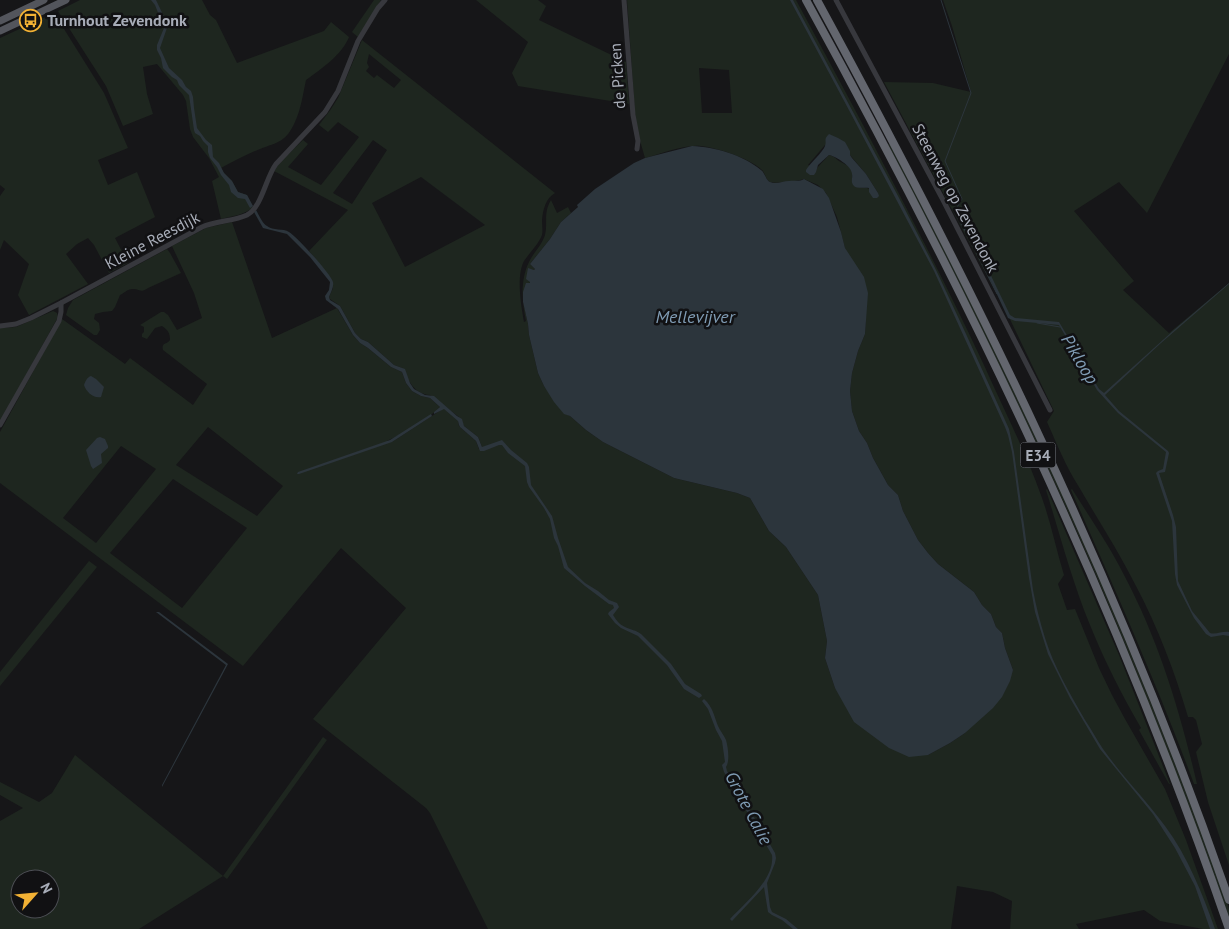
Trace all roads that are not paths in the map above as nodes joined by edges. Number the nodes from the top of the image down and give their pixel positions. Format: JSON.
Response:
{"nodes":[{"id":1,"x":44,"y":0,"type":"edge"},
{"id":2,"x":66,"y":0,"type":"edge"},
{"id":3,"x":385,"y":0,"type":"edge"},
{"id":4,"x":624,"y":0,"type":"edge"},
{"id":5,"x":806,"y":0,"type":"edge"},
{"id":6,"x":817,"y":0,"type":"edge"},
{"id":7,"x":836,"y":0,"type":"edge"},
{"id":8,"x":51,"y":3,"type":"edge"},
{"id":9,"x":0,"y":21,"type":"edge"},
{"id":10,"x":0,"y":31,"type":"edge"},
{"id":11,"x":637,"y":149,"type":"dead end"},
{"id":12,"x":61,"y":303,"type":"junction"},
{"id":13,"x":0,"y":326,"type":"edge"},
{"id":14,"x":1050,"y":410,"type":"dead end"},
{"id":15,"x":0,"y":426,"type":"edge"},
{"id":16,"x":1229,"y":900,"type":"edge"},
{"id":17,"x":1229,"y":929,"type":"edge"}],
"edges":[{"from":1,"to":9,"type":"main road"},
{"from":2,"to":8,"type":"main road"},
{"from":3,"to":12,"type":"street","name":"Kleine Reesdijk"},
{"from":4,"to":11,"type":"street","name":"de Picken"},
{"from":5,"to":17,"type":"highway","number":"E34"},
{"from":6,"to":16,"type":"highway","number":"E34"},
{"from":7,"to":14,"type":"street","name":"Steenweg op Zevendonk"},
{"from":8,"to":10,"type":"main road"},
{"from":12,"to":13,"type":"street","name":"Kleine Reesdijk"},
{"from":12,"to":15,"type":"street"}]}
